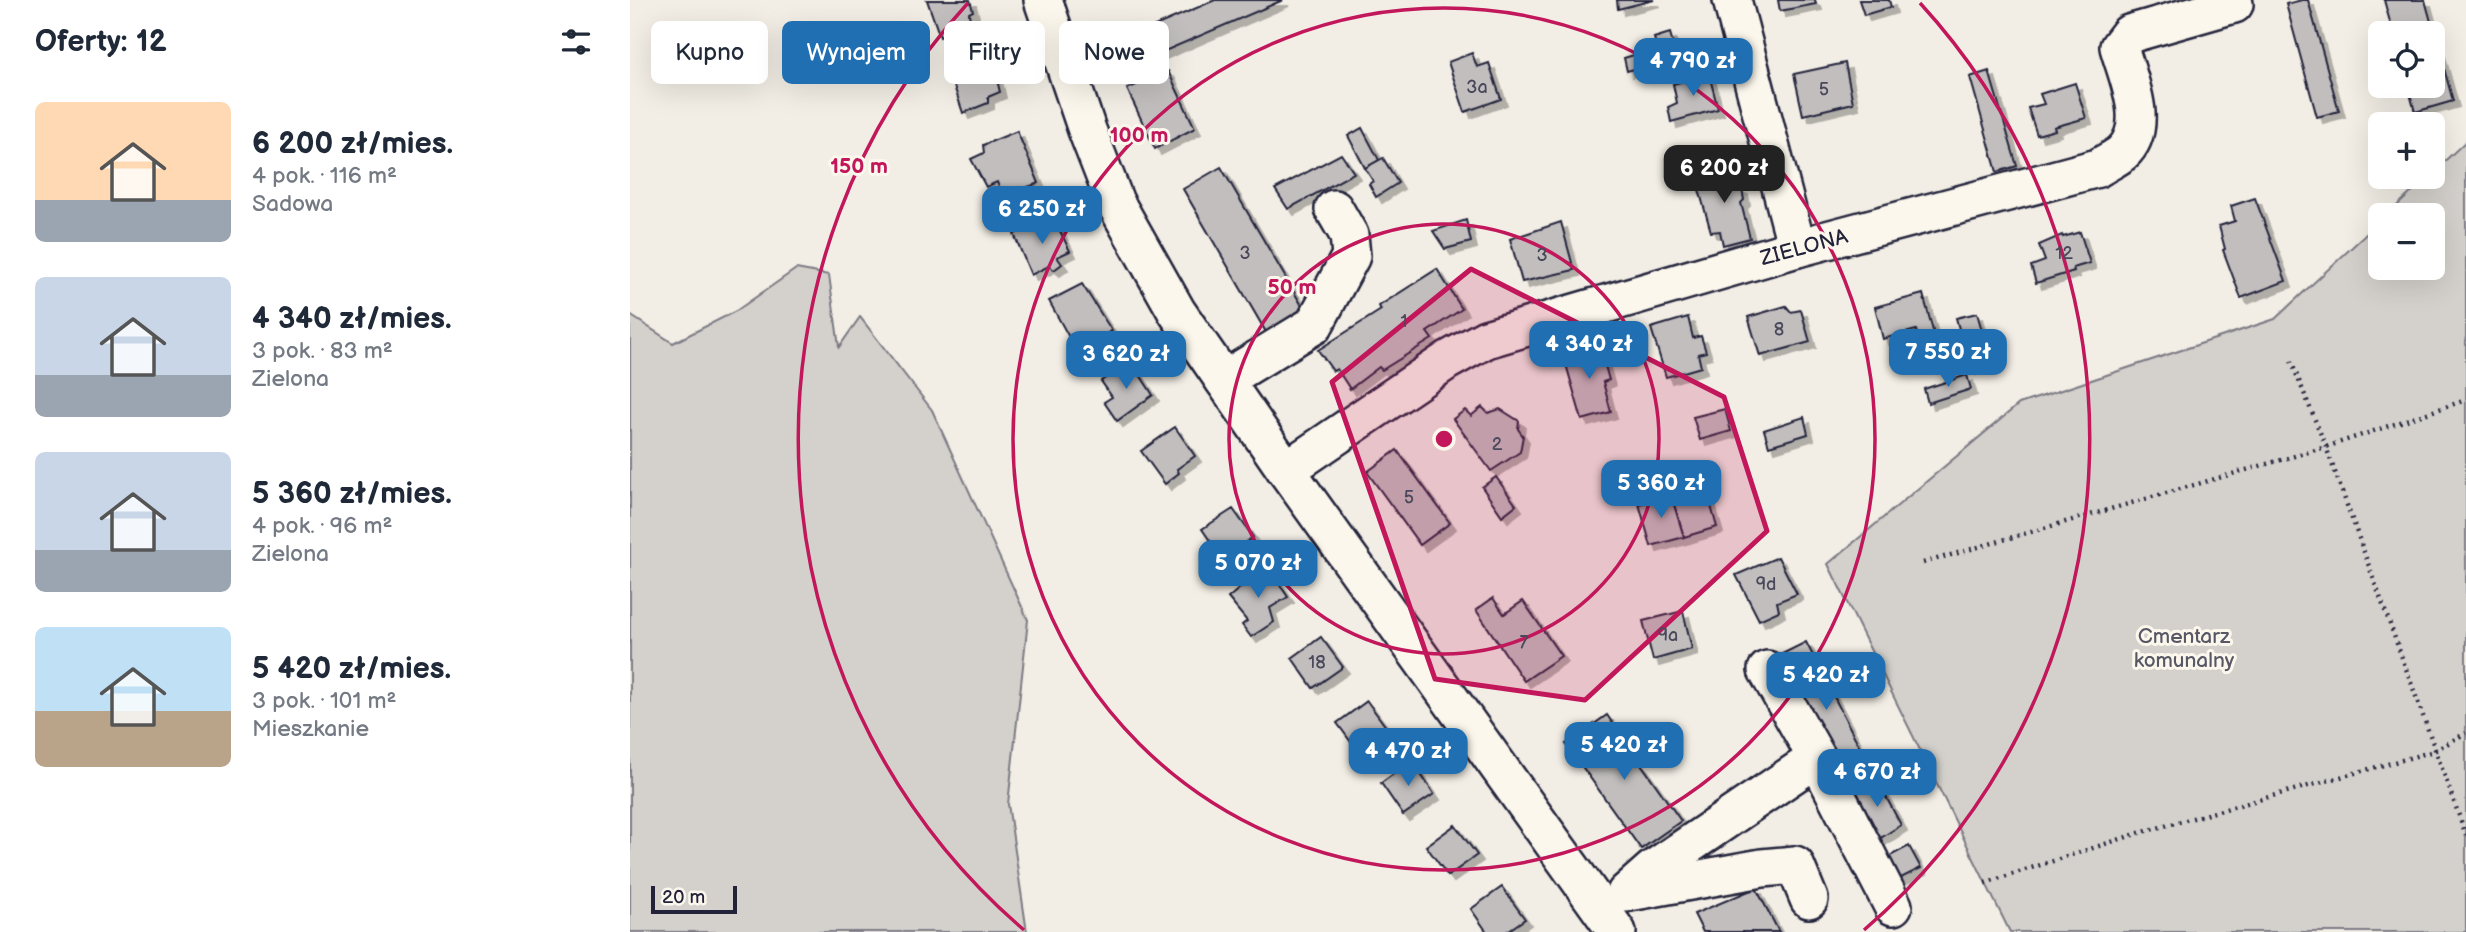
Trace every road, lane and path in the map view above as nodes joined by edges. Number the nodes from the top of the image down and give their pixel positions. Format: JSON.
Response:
{"nodes":[{"id":1,"x":1732,"y":0,"type":"edge"},
{"id":2,"x":1054,"y":3,"type":"edge"},
{"id":3,"x":2234,"y":4,"type":"dead end"},
{"id":4,"x":1334,"y":209,"type":"dead end"},
{"id":5,"x":1797,"y":248,"type":"junction"},
{"id":6,"x":2291,"y":361,"type":"dead end"},
{"id":7,"x":1224,"y":380,"type":"junction"},
{"id":8,"x":2466,"y":400,"type":"edge"},
{"id":9,"x":2326,"y":447,"type":"junction"},
{"id":10,"x":1286,"y":470,"type":"junction"},
{"id":11,"x":1923,"y":563,"type":"dead end"},
{"id":12,"x":1768,"y":670,"type":"dead end"},
{"id":13,"x":2466,"y":733,"type":"edge"},
{"id":14,"x":2434,"y":751,"type":"junction"},
{"id":15,"x":1817,"y":758,"type":"junction"},
{"id":16,"x":2466,"y":835,"type":"edge"},
{"id":17,"x":1985,"y":883,"type":"dead end"},
{"id":18,"x":1610,"y":897,"type":"junction"},
{"id":19,"x":1809,"y":899,"type":"dead end"},
{"id":20,"x":1893,"y":906,"type":"dead end"},
{"id":21,"x":1617,"y":932,"type":"edge"}],
"edges":[{"from":1,"to":5,"type":"street"},
{"from":2,"to":7,"type":"street"},
{"from":3,"to":5,"type":"street","name":"ZIELONA"},
{"from":4,"to":7,"type":"street"},
{"from":5,"to":10,"type":"street","name":"ZIELONA"},
{"from":6,"to":9,"type":"path"},
{"from":7,"to":10,"type":"street"},
{"from":8,"to":9,"type":"path"},
{"from":9,"to":11,"type":"path"},
{"from":9,"to":14,"type":"path"},
{"from":10,"to":18,"type":"street"},
{"from":12,"to":15,"type":"street"},
{"from":13,"to":14,"type":"path"},
{"from":14,"to":16,"type":"path"},
{"from":14,"to":17,"type":"path"},
{"from":15,"to":18,"type":"street"},
{"from":15,"to":20,"type":"street"},
{"from":18,"to":19,"type":"street"},
{"from":18,"to":21,"type":"street"}]}
